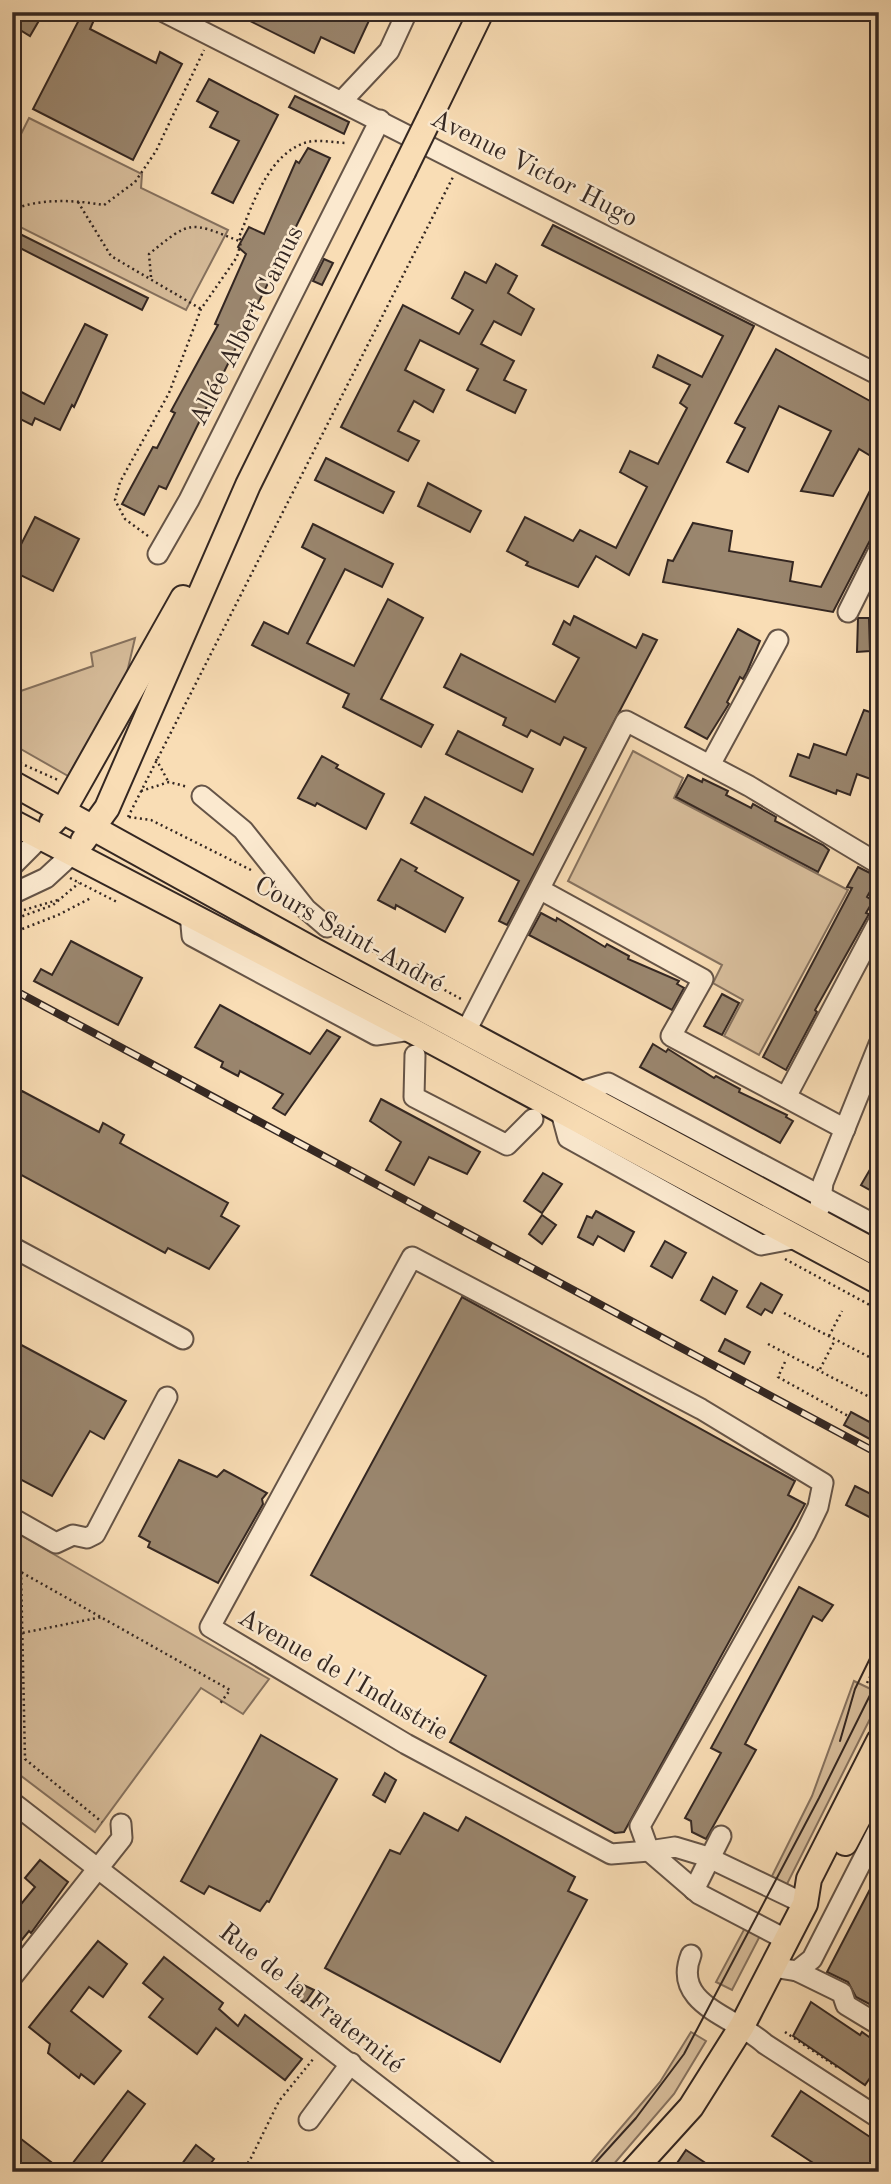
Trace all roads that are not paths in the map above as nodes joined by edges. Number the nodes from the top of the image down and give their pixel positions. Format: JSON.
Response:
{"nodes":[{"id":1,"x":163,"y":12,"type":"edge"},
{"id":2,"x":407,"y":12,"type":"edge"},
{"id":3,"x":481,"y":12,"type":"edge"},
{"id":4,"x":342,"y":101,"type":"junction"},
{"id":5,"x":380,"y":120,"type":"junction"},
{"id":6,"x":879,"y":375,"type":"edge"},
{"id":7,"x":248,"y":485,"type":"junction"},
{"id":8,"x":879,"y":550,"type":"edge"},
{"id":9,"x":160,"y":551,"type":"road end"},
{"id":10,"x":848,"y":612,"type":"dead end"},
{"id":11,"x":778,"y":640,"type":"dead end"},
{"id":12,"x":710,"y":765,"type":"junction"},
{"id":13,"x":13,"y":782,"type":"edge"},
{"id":14,"x":202,"y":796,"type":"road end"},
{"id":15,"x":63,"y":811,"type":"junction"},
{"id":16,"x":12,"y":822,"type":"edge"},
{"id":17,"x":94,"y":828,"type":"junction"},
{"id":18,"x":40,"y":838,"type":"junction"},
{"id":19,"x":71,"y":855,"type":"junction"},
{"id":20,"x":879,"y":864,"type":"edge"},
{"id":21,"x":12,"y":866,"type":"edge"},
{"id":22,"x":541,"y":890,"type":"junction"},
{"id":23,"x":12,"y":894,"type":"edge"},
{"id":24,"x":879,"y":921,"type":"edge"},
{"id":25,"x":314,"y":951,"type":"junction"},
{"id":26,"x":465,"y":1032,"type":"junction"},
{"id":27,"x":879,"y":1044,"type":"edge"},
{"id":28,"x":415,"y":1055,"type":"dead end"},
{"id":29,"x":786,"y":1097,"type":"junction"},
{"id":30,"x":569,"y":1102,"type":"junction"},
{"id":31,"x":533,"y":1119,"type":"dead end"},
{"id":32,"x":845,"y":1129,"type":"junction"},
{"id":33,"x":820,"y":1196,"type":"junction"},
{"id":34,"x":732,"y":1202,"type":"junction"},
{"id":35,"x":699,"y":1209,"type":"junction"},
{"id":36,"x":820,"y":1224,"type":"junction"},
{"id":37,"x":879,"y":1227,"type":"edge"},
{"id":38,"x":798,"y":1238,"type":"junction"},
{"id":39,"x":12,"y":1247,"type":"edge"},
{"id":40,"x":879,"y":1254,"type":"edge"},
{"id":41,"x":879,"y":1282,"type":"edge"},
{"id":42,"x":183,"y":1339,"type":"dead end"},
{"id":43,"x":167,"y":1397,"type":"dead end"},
{"id":44,"x":12,"y":1518,"type":"edge"},
{"id":45,"x":879,"y":1741,"type":"edge"},
{"id":46,"x":879,"y":1779,"type":"edge"},
{"id":47,"x":12,"y":1802,"type":"edge"},
{"id":48,"x":116,"y":1827,"type":"road end"},
{"id":49,"x":879,"y":1828,"type":"edge"},
{"id":50,"x":721,"y":1836,"type":"dead end"},
{"id":51,"x":649,"y":1851,"type":"junction"},
{"id":52,"x":710,"y":1858,"type":"junction"},
{"id":53,"x":99,"y":1867,"type":"junction"},
{"id":54,"x":694,"y":1890,"type":"junction"},
{"id":55,"x":805,"y":1904,"type":"junction"},
{"id":56,"x":787,"y":1940,"type":"junction"},
{"id":57,"x":691,"y":1955,"type":"dead end"},
{"id":58,"x":773,"y":1967,"type":"junction"},
{"id":59,"x":797,"y":1971,"type":"junction"},
{"id":60,"x":12,"y":1977,"type":"edge"},
{"id":61,"x":879,"y":2025,"type":"edge"},
{"id":62,"x":742,"y":2026,"type":"junction"},
{"id":63,"x":351,"y":2063,"type":"junction"},
{"id":64,"x":879,"y":2118,"type":"edge"},
{"id":65,"x":309,"y":2120,"type":"dead end"},
{"id":66,"x":489,"y":2172,"type":"edge"},
{"id":67,"x":632,"y":2172,"type":"edge"}],
"edges":[{"from":1,"to":4,"type":"street","name":"Avenue Victor Hugo"},
{"from":2,"to":4,"type":"street"},
{"from":3,"to":7,"type":"main road","bridge":true},
{"from":4,"to":5,"type":"street","name":"Avenue Victor Hugo"},
{"from":5,"to":6,"type":"street","name":"Avenue Victor Hugo"},
{"from":5,"to":9,"type":"street","name":"Allée Albert Camus"},
{"from":7,"to":15,"type":"main road"},
{"from":7,"to":17,"type":"main road"},
{"from":8,"to":10,"type":"street"},
{"from":11,"to":12,"type":"street"},
{"from":12,"to":20,"type":"street"},
{"from":12,"to":22,"type":"street"},
{"from":13,"to":15,"type":"main road","name":"Cours Saint-André"},
{"from":14,"to":25,"type":"street"},
{"from":15,"to":17,"type":"main road","name":"Cours Saint-André"},
{"from":15,"to":18,"type":"main road"},
{"from":16,"to":18,"type":"main road","name":"Cours Saint-André"},
{"from":17,"to":19,"type":"main road"},
{"from":17,"to":25,"type":"main road","name":"Cours Saint-André"},
{"from":18,"to":19,"type":"main road","name":"Cours Saint-André"},
{"from":18,"to":21,"type":"street"},
{"from":19,"to":23,"type":"street"},
{"from":19,"to":30,"type":"main road","name":"Cours Saint-André"},
{"from":22,"to":26,"type":"street"},
{"from":22,"to":29,"type":"street"},
{"from":24,"to":29,"type":"street"},
{"from":25,"to":26,"type":"main road","name":"Cours Saint-André"},
{"from":26,"to":30,"type":"main road","name":"Cours Saint-André"},
{"from":27,"to":32,"type":"street"},
{"from":28,"to":31,"type":"street"},
{"from":29,"to":32,"type":"street"},
{"from":30,"to":33,"type":"street"},
{"from":30,"to":34,"type":"main road","name":"Cours Saint-André"},
{"from":30,"to":35,"type":"street"},
{"from":30,"to":36,"type":"main road","name":"Cours Saint-André"},
{"from":32,"to":33,"type":"street"},
{"from":33,"to":36,"type":"street"},
{"from":33,"to":37,"type":"street"},
{"from":34,"to":35,"type":"street"},
{"from":34,"to":38,"type":"main road","name":"Cours Saint-André"},
{"from":35,"to":38,"type":"street"},
{"from":36,"to":40,"type":"main road","name":"Cours Saint-André"},
{"from":38,"to":41,"type":"main road","name":"Cours Saint-André"},
{"from":39,"to":42,"type":"street"},
{"from":43,"to":44,"type":"street"},
{"from":45,"to":55,"type":"main road"},
{"from":46,"to":55,"type":"main road"},
{"from":47,"to":53,"type":"street","name":"Rue de la Fraternité"},
{"from":48,"to":53,"type":"street"},
{"from":49,"to":59,"type":"street"},
{"from":50,"to":52,"type":"street"},
{"from":51,"to":51,"type":"street","name":"Avenue de l'Industrie"},
{"from":51,"to":52,"type":"street"},
{"from":51,"to":54,"type":"street"},
{"from":52,"to":54,"type":"street"},
{"from":52,"to":55,"type":"street"},
{"from":53,"to":60,"type":"street"},
{"from":53,"to":63,"type":"street","name":"Rue de la Fraternité"},
{"from":54,"to":56,"type":"street"},
{"from":55,"to":56,"type":"main road"},
{"from":56,"to":58,"type":"main road"},
{"from":57,"to":62,"type":"street"},
{"from":58,"to":59,"type":"street"},
{"from":58,"to":62,"type":"main road"},
{"from":59,"to":61,"type":"street"},
{"from":62,"to":64,"type":"street"},
{"from":62,"to":67,"type":"main road"},
{"from":63,"to":65,"type":"street"},
{"from":63,"to":66,"type":"street","name":"Rue de la Fraternité"}]}
